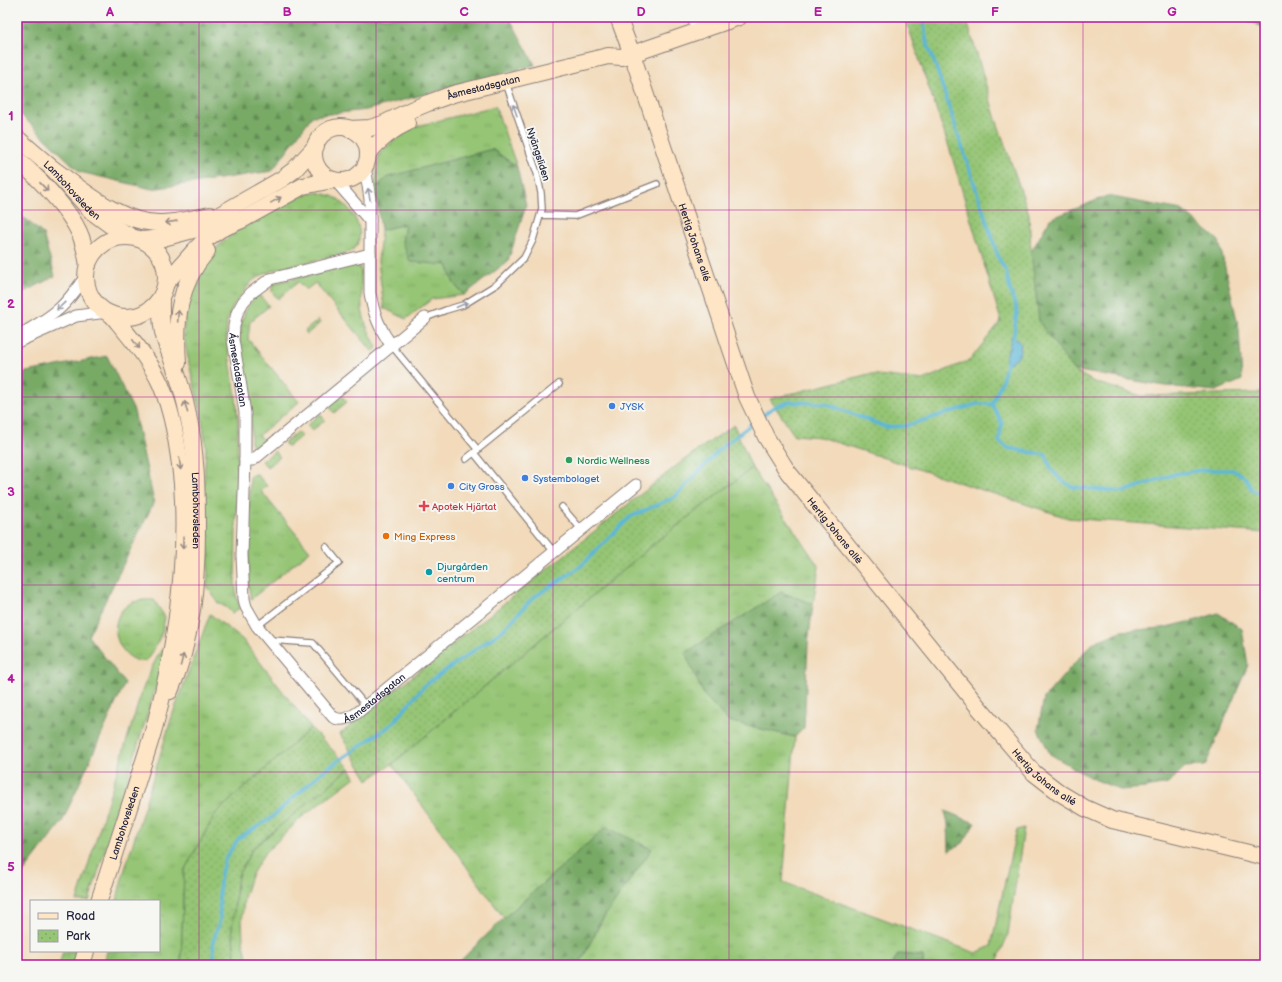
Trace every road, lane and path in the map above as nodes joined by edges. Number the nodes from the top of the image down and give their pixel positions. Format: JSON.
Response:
{"nodes":[{"id":1,"x":618,"y":17,"type":"edge"},
{"id":2,"x":739,"y":17,"type":"edge"},
{"id":3,"x":695,"y":25,"type":"edge"},
{"id":4,"x":626,"y":55,"type":"junction"},
{"id":5,"x":507,"y":86,"type":"junction"},
{"id":6,"x":349,"y":129,"type":"junction"},
{"id":7,"x":17,"y":138,"type":"edge"},
{"id":8,"x":316,"y":146,"type":"junction"},
{"id":9,"x":17,"y":159,"type":"edge"},
{"id":10,"x":366,"y":160,"type":"junction"},
{"id":11,"x":52,"y":168,"type":"junction"},
{"id":12,"x":334,"y":180,"type":"junction"},
{"id":13,"x":657,"y":184,"type":"dead end"},
{"id":14,"x":223,"y":211,"type":"junction"},
{"id":15,"x":541,"y":214,"type":"junction"},
{"id":16,"x":242,"y":220,"type":"junction"},
{"id":17,"x":370,"y":221,"type":"junction"},
{"id":18,"x":137,"y":238,"type":"junction"},
{"id":19,"x":370,"y":254,"type":"junction"},
{"id":20,"x":87,"y":270,"type":"junction"},
{"id":21,"x":163,"y":290,"type":"junction"},
{"id":22,"x":109,"y":313,"type":"junction"},
{"id":23,"x":426,"y":318,"type":"joint"},
{"id":24,"x":17,"y":337,"type":"edge"},
{"id":25,"x":17,"y":342,"type":"edge"},
{"id":26,"x":392,"y":346,"type":"junction"},
{"id":27,"x":180,"y":383,"type":"junction"},
{"id":28,"x":559,"y":384,"type":"dead end"},
{"id":29,"x":476,"y":452,"type":"junction"},
{"id":30,"x":466,"y":459,"type":"dead end"},
{"id":31,"x":245,"y":460,"type":"junction"},
{"id":32,"x":636,"y":485,"type":"dead end"},
{"id":33,"x":562,"y":507,"type":"dead end"},
{"id":34,"x":581,"y":529,"type":"junction"},
{"id":35,"x":326,"y":547,"type":"dead end"},
{"id":36,"x":554,"y":552,"type":"junction"},
{"id":37,"x":257,"y":626,"type":"junction"},
{"id":38,"x":269,"y":640,"type":"junction"},
{"id":39,"x":366,"y":706,"type":"junction"},
{"id":40,"x":156,"y":721,"type":"junction"},
{"id":41,"x":1265,"y":856,"type":"edge"},
{"id":42,"x":99,"y":900,"type":"edge"},
{"id":43,"x":86,"y":952,"type":"edge"},
{"id":44,"x":82,"y":965,"type":"edge"}],
"edges":[{"from":1,"to":4,"type":"street","name":"Hertig Johans allé"},
{"from":2,"to":3,"type":"street","name":"Åsmestadsgatan"},
{"from":3,"to":4,"type":"street","name":"Åsmestadsgatan"},
{"from":4,"to":5,"type":"street","name":"Åsmestadsgatan"},
{"from":4,"to":41,"type":"street","name":"Hertig Johans allé"},
{"from":5,"to":6,"type":"street","name":"Åsmestadsgatan"},
{"from":5,"to":10,"type":"street","name":"Åsmestadsgatan"},
{"from":15,"to":5,"type":"lane","name":"Nyängsliden","one_way":true},
{"from":6,"to":8,"type":"street"},
{"from":6,"to":10,"type":"street"},
{"from":7,"to":11,"type":"street","name":"Lambohovsleden"},
{"from":8,"to":12,"type":"street"},
{"from":8,"to":14,"type":"street"},
{"from":9,"to":20,"type":"street","name":"Lambohovsleden","one_way":true},
{"from":10,"to":12,"type":"street"},
{"from":17,"to":10,"type":"street","one_way":true},
{"from":14,"to":11,"type":"street","one_way":true},
{"from":11,"to":18,"type":"street","name":"Lambohovsleden"},
{"from":16,"to":12,"type":"street","one_way":true},
{"from":12,"to":17,"type":"street"},
{"from":13,"to":15,"type":"lane"},
{"from":14,"to":18,"type":"street"},
{"from":23,"to":15,"type":"lane","name":"Nyängsliden","one_way":true},
{"from":16,"to":21,"type":"street"},
{"from":27,"to":16,"type":"street","one_way":true},
{"from":17,"to":19,"type":"street"},
{"from":18,"to":20,"type":"street"},
{"from":18,"to":21,"type":"street"},
{"from":19,"to":26,"type":"street"},
{"from":19,"to":31,"type":"street","name":"Åsmestadsgatan"},
{"from":20,"to":22,"type":"street"},
{"from":20,"to":24,"type":"street","one_way":true},
{"from":21,"to":22,"type":"street"},
{"from":21,"to":27,"type":"street","name":"Lambohovsleden"},
{"from":22,"to":25,"type":"street"},
{"from":22,"to":40,"type":"street","name":"Lambohovsleden","one_way":true},
{"from":23,"to":26,"type":"street"},
{"from":26,"to":29,"type":"lane"},
{"from":26,"to":31,"type":"street"},
{"from":40,"to":27,"type":"street","name":"Lambohovsleden","one_way":true},
{"from":28,"to":29,"type":"lane"},
{"from":29,"to":30,"type":"lane"},
{"from":29,"to":36,"type":"lane"},
{"from":31,"to":37,"type":"street","name":"Åsmestadsgatan"},
{"from":32,"to":34,"type":"street","name":"Åsmestadsgatan"},
{"from":33,"to":34,"type":"lane"},
{"from":34,"to":36,"type":"street","name":"Åsmestadsgatan"},
{"from":35,"to":37,"type":"lane"},
{"from":36,"to":39,"type":"street","name":"Åsmestadsgatan"},
{"from":37,"to":38,"type":"street","name":"Åsmestadsgatan"},
{"from":38,"to":39,"type":"lane"},
{"from":38,"to":39,"type":"street","name":"Åsmestadsgatan"},
{"from":40,"to":42,"type":"street","name":"Lambohovsleden"},
{"from":43,"to":44,"type":"street"}]}
